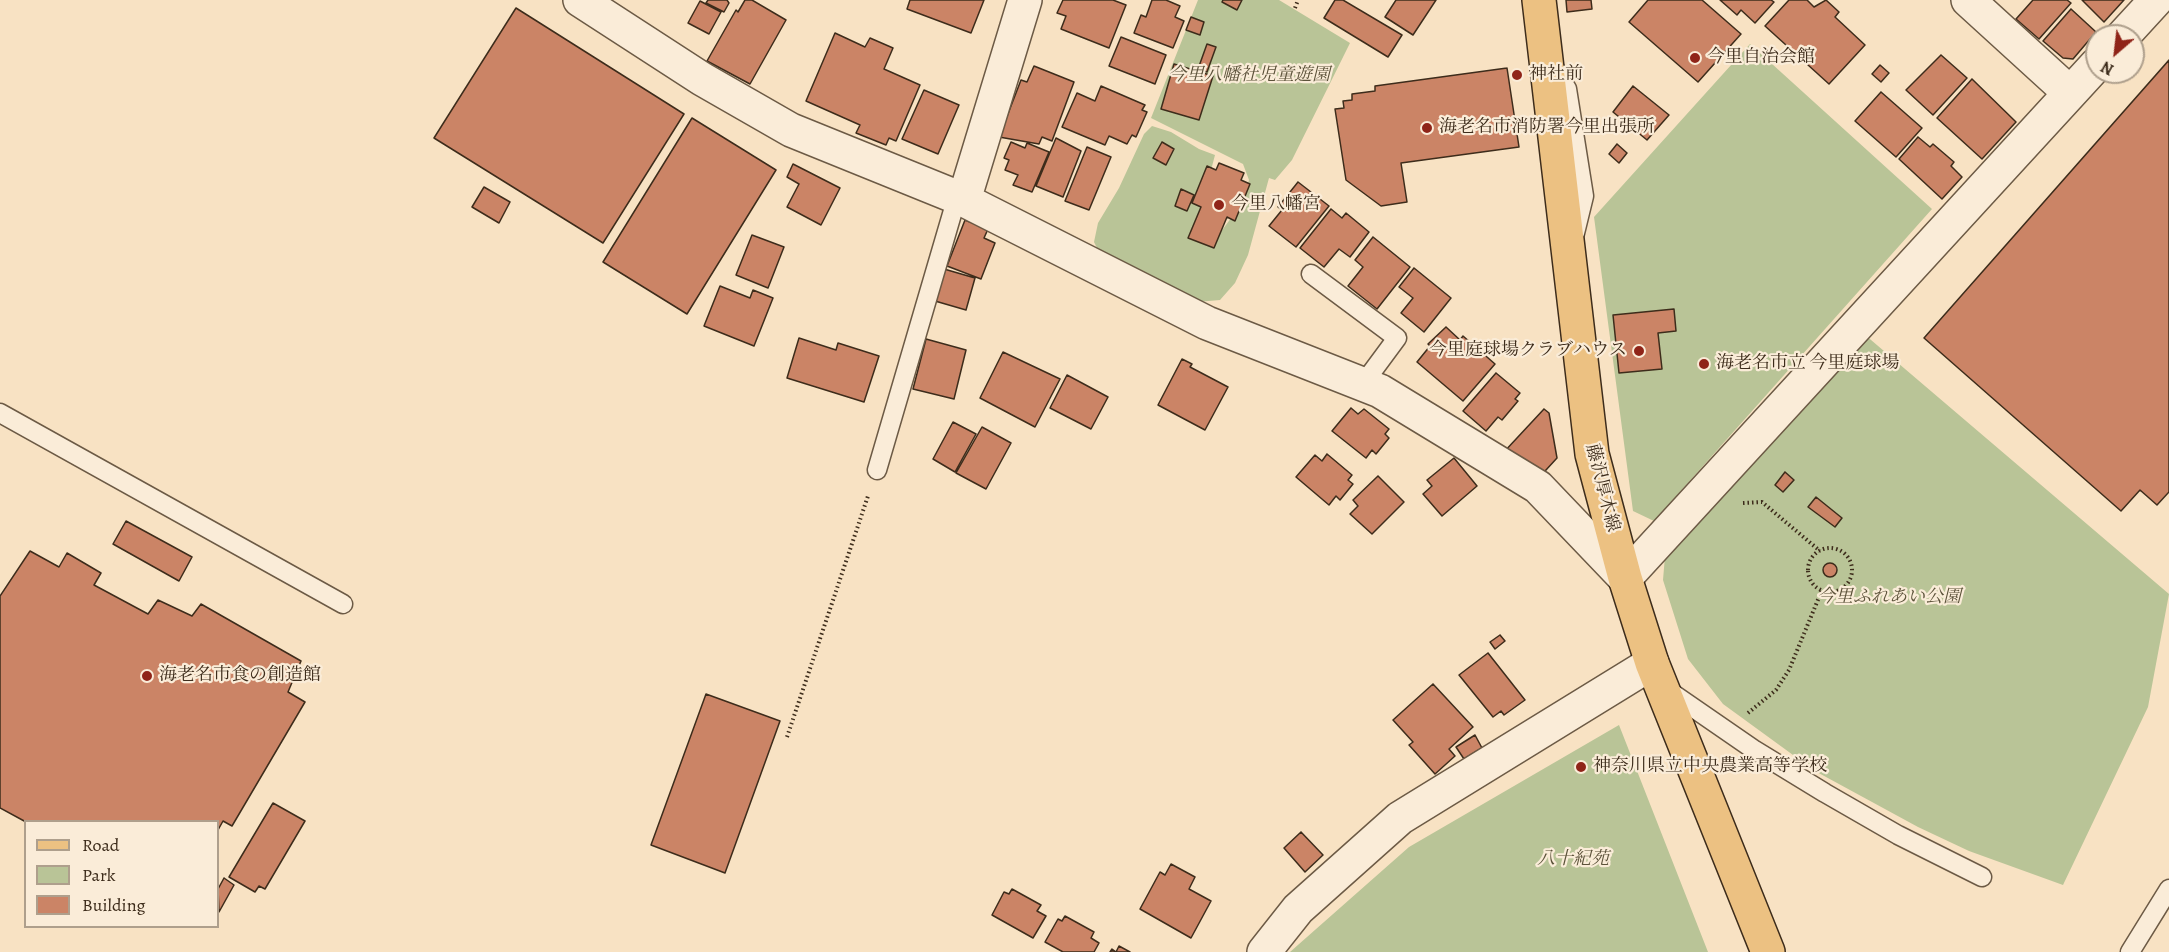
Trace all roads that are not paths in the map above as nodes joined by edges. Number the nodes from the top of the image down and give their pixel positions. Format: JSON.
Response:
{"nodes":[{"id":1,"x":580,"y":0,"type":"edge"},
{"id":2,"x":1025,"y":0,"type":"edge"},
{"id":3,"x":1968,"y":0,"type":"edge"},
{"id":4,"x":2156,"y":0,"type":"edge"},
{"id":5,"x":1535,"y":3,"type":"edge"},
{"id":6,"x":2134,"y":24,"type":"edge"},
{"id":7,"x":2085,"y":77,"type":"edge"},
{"id":8,"x":2070,"y":93,"type":"junction"},
{"id":9,"x":960,"y":198,"type":"junction"},
{"id":10,"x":1311,"y":274,"type":"dead end"},
{"id":11,"x":1363,"y":384,"type":"junction"},
{"id":12,"x":0,"y":413,"type":"edge"},
{"id":13,"x":877,"y":470,"type":"road end"},
{"id":14,"x":1625,"y":578,"type":"junction"},
{"id":15,"x":343,"y":604,"type":"dead end"},
{"id":16,"x":1657,"y":674,"type":"junction"},
{"id":17,"x":1982,"y":877,"type":"dead end"},
{"id":18,"x":2169,"y":889,"type":"edge"},
{"id":19,"x":1264,"y":952,"type":"edge"},
{"id":20,"x":1768,"y":952,"type":"edge"},
{"id":21,"x":2130,"y":952,"type":"edge"}],
"edges":[{"from":1,"to":9,"type":"street"},
{"from":2,"to":9,"type":"street"},
{"from":3,"to":8,"type":"street"},
{"from":4,"to":6,"type":"street"},
{"from":5,"to":14,"type":"main road","name":"藤沢厚木線"},
{"from":7,"to":8,"type":"street"},
{"from":8,"to":14,"type":"street"},
{"from":9,"to":11,"type":"street"},
{"from":9,"to":13,"type":"lane"},
{"from":10,"to":11,"type":"lane"},
{"from":11,"to":14,"type":"street"},
{"from":12,"to":15,"type":"lane"},
{"from":14,"to":16,"type":"main road","name":"藤沢厚木線"},
{"from":16,"to":17,"type":"lane"},
{"from":16,"to":19,"type":"street"},
{"from":16,"to":20,"type":"main road","name":"藤沢厚木線"},
{"from":18,"to":21,"type":"lane"}]}
